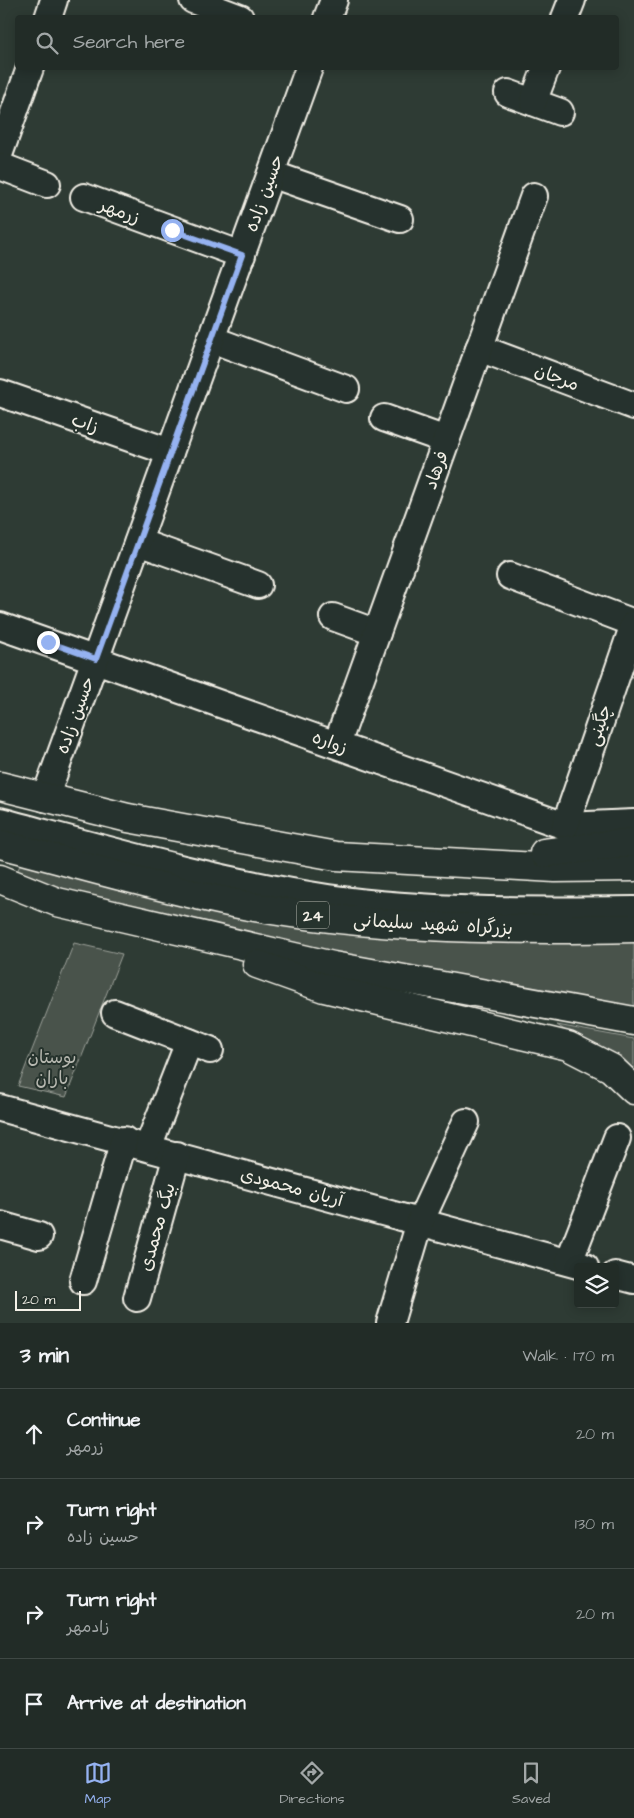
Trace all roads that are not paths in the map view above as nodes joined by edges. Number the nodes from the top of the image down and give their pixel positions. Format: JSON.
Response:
{"nodes":[{"id":1,"x":54,"y":0,"type":"edge"},
{"id":2,"x":192,"y":0,"type":"edge"},
{"id":3,"x":334,"y":0,"type":"edge"},
{"id":4,"x":572,"y":0,"type":"edge"},
{"id":5,"x":49,"y":15,"type":"edge"},
{"id":6,"x":232,"y":15,"type":"edge"},
{"id":7,"x":328,"y":15,"type":"edge"},
{"id":8,"x":566,"y":15,"type":"edge"},
{"id":9,"x":29,"y":70,"type":"edge"},
{"id":10,"x":308,"y":70,"type":"edge"},
{"id":11,"x":545,"y":70,"type":"edge"},
{"id":12,"x":508,"y":93,"type":"dead end"},
{"id":13,"x":533,"y":102,"type":"junction"},
{"id":14,"x":560,"y":112,"type":"dead end"},
{"id":15,"x":0,"y":152,"type":"edge"},
{"id":16,"x":0,"y":166,"type":"edge"},
{"id":17,"x":271,"y":174,"type":"junction"},
{"id":18,"x":47,"y":184,"type":"dead end"},
{"id":19,"x":534,"y":196,"type":"dead end"},
{"id":20,"x":84,"y":197,"type":"dead end"},
{"id":21,"x":400,"y":219,"type":"dead end"},
{"id":22,"x":242,"y":255,"type":"junction"},
{"id":23,"x":211,"y":339,"type":"junction"},
{"id":24,"x":479,"y":348,"type":"junction"},
{"id":25,"x":346,"y":389,"type":"dead end"},
{"id":26,"x":0,"y":393,"type":"edge"},
{"id":27,"x":634,"y":406,"type":"edge"},
{"id":28,"x":384,"y":418,"type":"dead end"},
{"id":29,"x":446,"y":440,"type":"junction"},
{"id":30,"x":170,"y":452,"type":"junction"},
{"id":31,"x":138,"y":542,"type":"junction"},
{"id":32,"x":510,"y":576,"type":"dead end"},
{"id":33,"x":258,"y":585,"type":"dead end"},
{"id":34,"x":333,"y":617,"type":"dead end"},
{"id":35,"x":634,"y":624,"type":"edge"},
{"id":36,"x":0,"y":626,"type":"edge"},
{"id":37,"x":377,"y":633,"type":"junction"},
{"id":38,"x":96,"y":659,"type":"junction"},
{"id":39,"x":337,"y":744,"type":"junction"},
{"id":40,"x":0,"y":786,"type":"edge"},
{"id":41,"x":45,"y":798,"type":"junction"},
{"id":42,"x":0,"y":809,"type":"edge"},
{"id":43,"x":0,"y":821,"type":"edge"},
{"id":44,"x":634,"y":823,"type":"edge"},
{"id":45,"x":565,"y":826,"type":"junction"},
{"id":46,"x":634,"y":842,"type":"edge"},
{"id":47,"x":0,"y":844,"type":"edge"},
{"id":48,"x":454,"y":864,"type":"junction"},
{"id":49,"x":634,"y":867,"type":"edge"},
{"id":50,"x":0,"y":879,"type":"edge"},
{"id":51,"x":634,"y":895,"type":"edge"},
{"id":52,"x":634,"y":910,"type":"edge"},
{"id":53,"x":121,"y":916,"type":"junction"},
{"id":54,"x":634,"y":928,"type":"edge"},
{"id":55,"x":115,"y":1014,"type":"dead end"},
{"id":56,"x":634,"y":1021,"type":"edge"},
{"id":57,"x":634,"y":1090,"type":"edge"},
{"id":58,"x":0,"y":1108,"type":"edge"},
{"id":59,"x":466,"y":1122,"type":"dead end"},
{"id":60,"x":617,"y":1138,"type":"dead end"},
{"id":61,"x":136,"y":1144,"type":"junction"},
{"id":62,"x":177,"y":1155,"type":"junction"},
{"id":63,"x":420,"y":1222,"type":"junction"},
{"id":64,"x":0,"y":1225,"type":"edge"},
{"id":65,"x":39,"y":1236,"type":"dead end"},
{"id":66,"x":578,"y":1263,"type":"edge"},
{"id":67,"x":574,"y":1264,"type":"edge"},
{"id":68,"x":619,"y":1276,"type":"edge"},
{"id":69,"x":634,"y":1280,"type":"edge"},
{"id":70,"x":83,"y":1281,"type":"dead end"},
{"id":71,"x":137,"y":1298,"type":"dead end"},
{"id":72,"x":390,"y":1323,"type":"edge"}],
"edges":[{"from":1,"to":5,"type":"street"},
{"from":2,"to":6,"type":"street"},
{"from":3,"to":7,"type":"street"},
{"from":4,"to":8,"type":"street"},
{"from":9,"to":15,"type":"street"},
{"from":10,"to":17,"type":"street","name":"حسین زاده"},
{"from":11,"to":13,"type":"street"},
{"from":12,"to":13,"type":"street"},
{"from":13,"to":14,"type":"street"},
{"from":16,"to":18,"type":"street"},
{"from":17,"to":21,"type":"street"},
{"from":17,"to":22,"type":"street","name":"حسین زاده"},
{"from":19,"to":24,"type":"street","name":"فرهاد"},
{"from":20,"to":22,"type":"street","name":"زرمهر"},
{"from":22,"to":23,"type":"street","name":"حسین زاده"},
{"from":23,"to":25,"type":"street"},
{"from":23,"to":30,"type":"street","name":"حسین زاده"},
{"from":24,"to":27,"type":"street","name":"مرجان"},
{"from":24,"to":29,"type":"street","name":"فرهاد"},
{"from":26,"to":30,"type":"street","name":"زاب"},
{"from":28,"to":29,"type":"street"},
{"from":29,"to":37,"type":"street","name":"فرهاد"},
{"from":30,"to":31,"type":"street","name":"حسین زاده"},
{"from":31,"to":33,"type":"street"},
{"from":31,"to":38,"type":"street","name":"حسین زاده"},
{"from":32,"to":35,"type":"street"},
{"from":34,"to":37,"type":"street"},
{"from":35,"to":45,"type":"street","name":"چگینی"},
{"from":36,"to":38,"type":"street","name":"زواره"},
{"from":37,"to":39,"type":"street","name":"فرهاد"},
{"from":38,"to":39,"type":"street","name":"زواره"},
{"from":38,"to":41,"type":"street","name":"حسین زاده"},
{"from":39,"to":45,"type":"street","name":"زواره"},
{"from":40,"to":41,"type":"highway"},
{"from":41,"to":48,"type":"highway"},
{"from":42,"to":51,"type":"street"},
{"from":43,"to":52,"type":"street"},
{"from":44,"to":45,"type":"street"},
{"from":46,"to":48,"type":"highway"},
{"from":47,"to":54,"type":"highway","name":"بزرگراه شهید سلیمانی","number":"24"},
{"from":48,"to":49,"type":"highway"},
{"from":50,"to":53,"type":"highway"},
{"from":53,"to":56,"type":"highway"},
{"from":53,"to":57,"type":"highway"},
{"from":55,"to":61,"type":"street"},
{"from":58,"to":61,"type":"street","name":"آریان محمودی"},
{"from":59,"to":63,"type":"street"},
{"from":60,"to":66,"type":"street"},
{"from":61,"to":62,"type":"street","name":"آریان محمودی"},
{"from":61,"to":70,"type":"street"},
{"from":62,"to":63,"type":"street","name":"آریان محمودی"},
{"from":62,"to":71,"type":"street","name":"بیگ محمدی"},
{"from":63,"to":67,"type":"street","name":"آریان محمودی"},
{"from":63,"to":72,"type":"street"},
{"from":64,"to":65,"type":"street"},
{"from":68,"to":69,"type":"street"}]}
